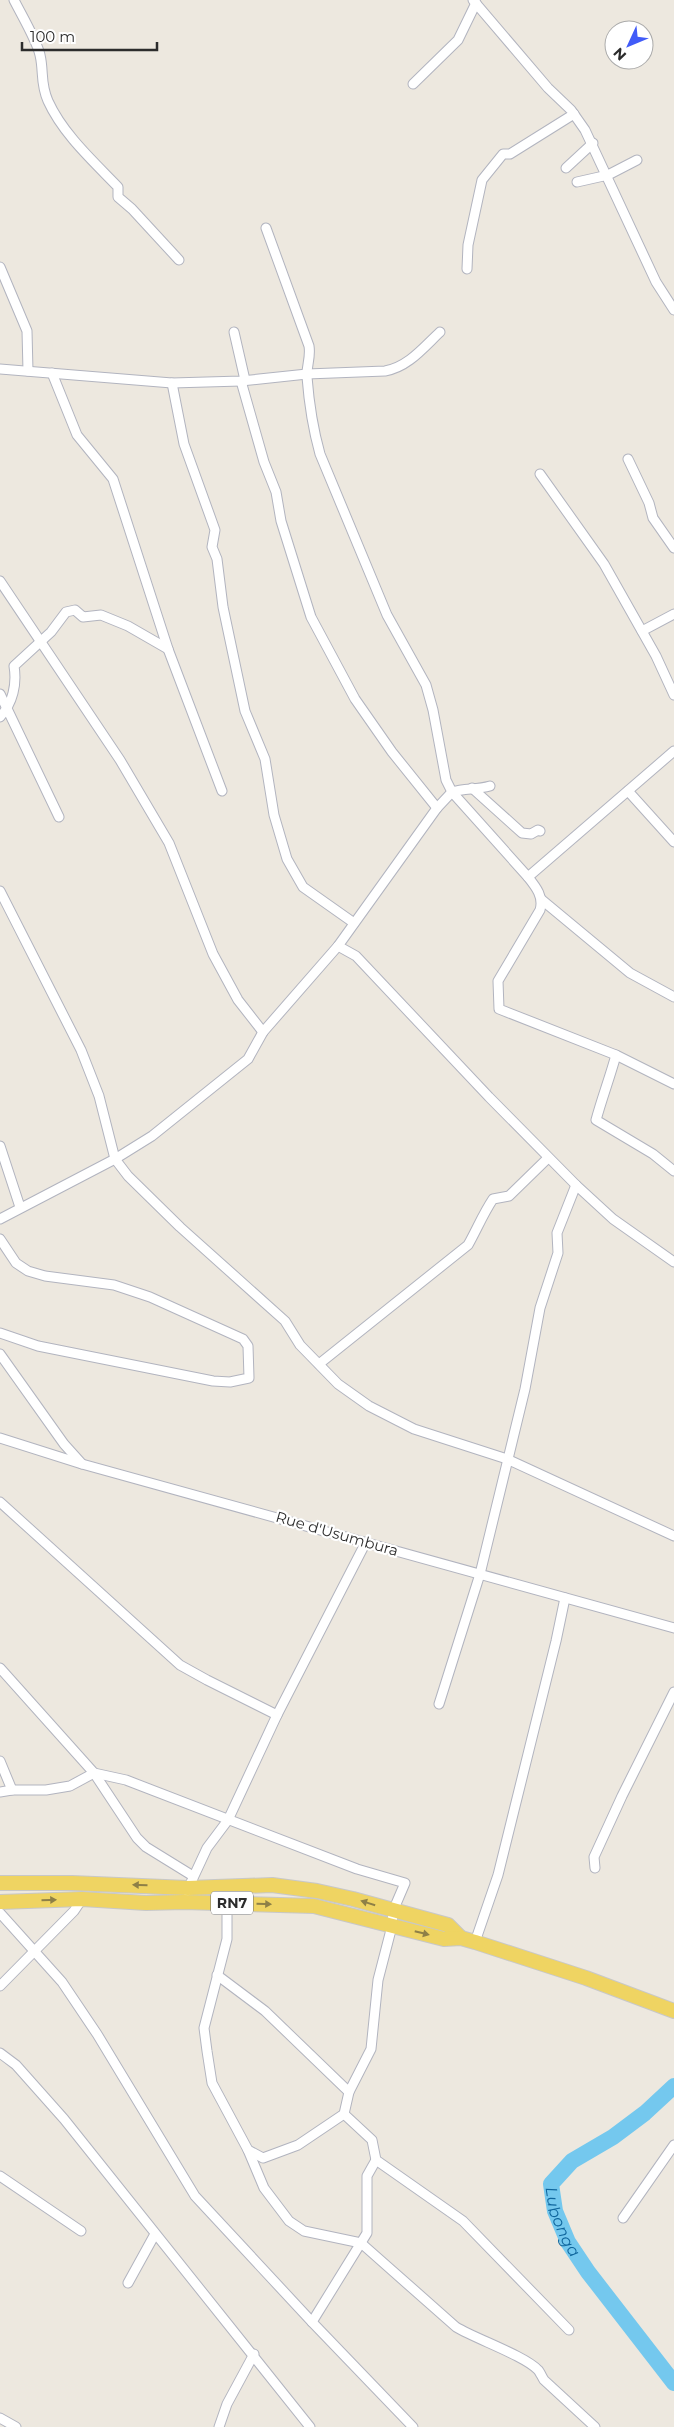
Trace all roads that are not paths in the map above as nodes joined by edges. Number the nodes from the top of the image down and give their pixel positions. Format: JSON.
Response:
{"nodes":[{"id":1,"x":14,"y":0,"type":"edge"},
{"id":2,"x":474,"y":2,"type":"edge"},
{"id":3,"x":413,"y":84,"type":"dead end"},
{"id":4,"x":574,"y":114,"type":"junction"},
{"id":5,"x":593,"y":143,"type":"junction"},
{"id":6,"x":637,"y":160,"type":"dead end"},
{"id":7,"x":566,"y":168,"type":"dead end"},
{"id":8,"x":608,"y":175,"type":"junction"},
{"id":9,"x":577,"y":182,"type":"dead end"},
{"id":10,"x":266,"y":228,"type":"dead end"},
{"id":11,"x":179,"y":260,"type":"dead end"},
{"id":12,"x":0,"y":267,"type":"edge"},
{"id":13,"x":467,"y":269,"type":"dead end"},
{"id":14,"x":674,"y":310,"type":"edge"},
{"id":15,"x":234,"y":332,"type":"dead end"},
{"id":16,"x":440,"y":332,"type":"dead end"},
{"id":17,"x":0,"y":370,"type":"edge"},
{"id":18,"x":28,"y":371,"type":"junction"},
{"id":19,"x":52,"y":374,"type":"junction"},
{"id":20,"x":307,"y":374,"type":"junction"},
{"id":21,"x":243,"y":381,"type":"junction"},
{"id":22,"x":172,"y":383,"type":"junction"},
{"id":23,"x":628,"y":459,"type":"dead end"},
{"id":24,"x":540,"y":474,"type":"dead end"},
{"id":25,"x":674,"y":548,"type":"edge"},
{"id":26,"x":0,"y":581,"type":"edge"},
{"id":27,"x":674,"y":614,"type":"edge"},
{"id":28,"x":642,"y":631,"type":"junction"},
{"id":29,"x":41,"y":642,"type":"junction"},
{"id":30,"x":168,"y":649,"type":"junction"},
{"id":31,"x":0,"y":694,"type":"edge"},
{"id":32,"x":674,"y":695,"type":"edge"},
{"id":33,"x":8,"y":709,"type":"junction"},
{"id":34,"x":0,"y":717,"type":"edge"},
{"id":35,"x":672,"y":755,"type":"edge"},
{"id":36,"x":490,"y":786,"type":"dead end"},
{"id":37,"x":472,"y":788,"type":"junction"},
{"id":38,"x":222,"y":791,"type":"dead end"},
{"id":39,"x":628,"y":791,"type":"junction"},
{"id":40,"x":452,"y":792,"type":"junction"},
{"id":41,"x":437,"y":808,"type":"junction"},
{"id":42,"x":59,"y":817,"type":"dead end"},
{"id":43,"x":540,"y":831,"type":"dead end"},
{"id":44,"x":674,"y":842,"type":"edge"},
{"id":45,"x":528,"y":877,"type":"junction"},
{"id":46,"x":0,"y":891,"type":"edge"},
{"id":47,"x":542,"y":900,"type":"junction"},
{"id":48,"x":354,"y":923,"type":"junction"},
{"id":49,"x":338,"y":946,"type":"junction"},
{"id":50,"x":674,"y":997,"type":"edge"},
{"id":51,"x":263,"y":1032,"type":"junction"},
{"id":52,"x":616,"y":1055,"type":"junction"},
{"id":53,"x":674,"y":1084,"type":"edge"},
{"id":54,"x":0,"y":1146,"type":"edge"},
{"id":55,"x":548,"y":1158,"type":"junction"},
{"id":56,"x":115,"y":1159,"type":"junction"},
{"id":57,"x":674,"y":1171,"type":"edge"},
{"id":58,"x":576,"y":1185,"type":"junction"},
{"id":59,"x":20,"y":1207,"type":"junction"},
{"id":60,"x":0,"y":1219,"type":"edge"},
{"id":61,"x":0,"y":1239,"type":"edge"},
{"id":62,"x":674,"y":1262,"type":"edge"},
{"id":63,"x":0,"y":1333,"type":"edge"},
{"id":64,"x":0,"y":1354,"type":"edge"},
{"id":65,"x":319,"y":1364,"type":"junction"},
{"id":66,"x":0,"y":1438,"type":"edge"},
{"id":67,"x":507,"y":1459,"type":"junction"},
{"id":68,"x":82,"y":1464,"type":"junction"},
{"id":69,"x":0,"y":1502,"type":"edge"},
{"id":70,"x":674,"y":1536,"type":"edge"},
{"id":71,"x":366,"y":1542,"type":"junction"},
{"id":72,"x":480,"y":1574,"type":"junction"},
{"id":73,"x":565,"y":1598,"type":"junction"},
{"id":74,"x":674,"y":1628,"type":"edge"},
{"id":75,"x":0,"y":1668,"type":"edge"},
{"id":76,"x":674,"y":1692,"type":"edge"},
{"id":77,"x":439,"y":1704,"type":"dead end"},
{"id":78,"x":277,"y":1715,"type":"junction"},
{"id":79,"x":0,"y":1761,"type":"edge"},
{"id":80,"x":94,"y":1773,"type":"junction"},
{"id":81,"x":12,"y":1790,"type":"junction"},
{"id":82,"x":0,"y":1792,"type":"edge"},
{"id":83,"x":228,"y":1820,"type":"junction"},
{"id":84,"x":595,"y":1868,"type":"dead end"},
{"id":85,"x":190,"y":1882,"type":"junction"},
{"id":86,"x":0,"y":1883,"type":"edge"},
{"id":87,"x":317,"y":1891,"type":"junction"},
{"id":88,"x":82,"y":1899,"type":"junction"},
{"id":89,"x":0,"y":1902,"type":"edge"},
{"id":90,"x":184,"y":1902,"type":"junction"},
{"id":91,"x":227,"y":1903,"type":"junction"},
{"id":92,"x":314,"y":1906,"type":"junction"},
{"id":93,"x":393,"y":1911,"type":"junction"},
{"id":94,"x":0,"y":1913,"type":"edge"},
{"id":95,"x":392,"y":1926,"type":"junction"},
{"id":96,"x":461,"y":1938,"type":"junction"},
{"id":97,"x":475,"y":1942,"type":"junction"},
{"id":98,"x":34,"y":1952,"type":"junction"},
{"id":99,"x":217,"y":1975,"type":"junction"},
{"id":100,"x":0,"y":1986,"type":"edge"},
{"id":101,"x":674,"y":2011,"type":"edge"},
{"id":102,"x":0,"y":2054,"type":"edge"},
{"id":103,"x":349,"y":2092,"type":"junction"},
{"id":104,"x":344,"y":2114,"type":"junction"},
{"id":105,"x":674,"y":2145,"type":"edge"},
{"id":106,"x":248,"y":2150,"type":"junction"},
{"id":107,"x":376,"y":2160,"type":"junction"},
{"id":108,"x":0,"y":2176,"type":"edge"},
{"id":109,"x":623,"y":2218,"type":"dead end"},
{"id":110,"x":81,"y":2231,"type":"dead end"},
{"id":111,"x":155,"y":2234,"type":"junction"},
{"id":112,"x":361,"y":2243,"type":"junction"},
{"id":113,"x":128,"y":2284,"type":"dead end"},
{"id":114,"x":312,"y":2322,"type":"junction"},
{"id":115,"x":569,"y":2330,"type":"dead end"},
{"id":116,"x":254,"y":2354,"type":"junction"},
{"id":117,"x":0,"y":2418,"type":"edge"},
{"id":118,"x":16,"y":2427,"type":"edge"},
{"id":119,"x":219,"y":2427,"type":"edge"},
{"id":120,"x":310,"y":2427,"type":"edge"},
{"id":121,"x":413,"y":2427,"type":"edge"},
{"id":122,"x":595,"y":2427,"type":"edge"}],
"edges":[{"from":1,"to":11,"type":"street"},
{"from":2,"to":3,"type":"street"},
{"from":2,"to":4,"type":"street"},
{"from":4,"to":5,"type":"street"},
{"from":4,"to":13,"type":"street"},
{"from":5,"to":7,"type":"street"},
{"from":5,"to":8,"type":"street"},
{"from":6,"to":8,"type":"street"},
{"from":8,"to":9,"type":"street"},
{"from":8,"to":14,"type":"street"},
{"from":10,"to":20,"type":"street"},
{"from":12,"to":18,"type":"street"},
{"from":15,"to":21,"type":"street"},
{"from":16,"to":20,"type":"street"},
{"from":17,"to":18,"type":"street"},
{"from":18,"to":19,"type":"street"},
{"from":19,"to":22,"type":"street"},
{"from":19,"to":30,"type":"street"},
{"from":20,"to":21,"type":"street"},
{"from":20,"to":40,"type":"street"},
{"from":21,"to":22,"type":"street"},
{"from":21,"to":41,"type":"street"},
{"from":22,"to":48,"type":"street"},
{"from":23,"to":25,"type":"street"},
{"from":24,"to":28,"type":"street"},
{"from":26,"to":29,"type":"street"},
{"from":27,"to":28,"type":"street"},
{"from":28,"to":32,"type":"street"},
{"from":29,"to":30,"type":"street"},
{"from":29,"to":33,"type":"street"},
{"from":29,"to":51,"type":"street"},
{"from":30,"to":38,"type":"street"},
{"from":31,"to":33,"type":"street"},
{"from":33,"to":34,"type":"street"},
{"from":33,"to":42,"type":"street"},
{"from":35,"to":39,"type":"street"},
{"from":36,"to":37,"type":"street"},
{"from":37,"to":40,"type":"street"},
{"from":37,"to":43,"type":"street"},
{"from":39,"to":44,"type":"street"},
{"from":39,"to":45,"type":"street"},
{"from":40,"to":41,"type":"street"},
{"from":40,"to":45,"type":"street"},
{"from":41,"to":48,"type":"street"},
{"from":45,"to":47,"type":"street"},
{"from":46,"to":56,"type":"street"},
{"from":47,"to":50,"type":"street"},
{"from":47,"to":52,"type":"street"},
{"from":48,"to":49,"type":"street"},
{"from":49,"to":51,"type":"street"},
{"from":49,"to":55,"type":"street"},
{"from":51,"to":56,"type":"street"},
{"from":52,"to":53,"type":"street"},
{"from":52,"to":57,"type":"street"},
{"from":54,"to":59,"type":"street"},
{"from":55,"to":58,"type":"street"},
{"from":55,"to":65,"type":"street"},
{"from":56,"to":59,"type":"street"},
{"from":56,"to":65,"type":"street"},
{"from":58,"to":62,"type":"street"},
{"from":58,"to":67,"type":"street"},
{"from":59,"to":60,"type":"street"},
{"from":61,"to":63,"type":"street"},
{"from":64,"to":68,"type":"street"},
{"from":65,"to":67,"type":"street"},
{"from":66,"to":68,"type":"street","name":"Rue d'Usumbura"},
{"from":67,"to":70,"type":"street"},
{"from":67,"to":72,"type":"street"},
{"from":68,"to":71,"type":"street","name":"Rue d'Usumbura"},
{"from":69,"to":78,"type":"street"},
{"from":71,"to":72,"type":"street","name":"Rue d'Usumbura"},
{"from":71,"to":78,"type":"street"},
{"from":72,"to":73,"type":"street","name":"Rue d'Usumbura"},
{"from":72,"to":77,"type":"street"},
{"from":73,"to":74,"type":"street","name":"Rue d'Usumbura"},
{"from":73,"to":97,"type":"street"},
{"from":75,"to":80,"type":"street"},
{"from":76,"to":84,"type":"street"},
{"from":78,"to":83,"type":"street"},
{"from":79,"to":81,"type":"street"},
{"from":80,"to":81,"type":"street"},
{"from":80,"to":83,"type":"street"},
{"from":80,"to":85,"type":"street"},
{"from":81,"to":82,"type":"street"},
{"from":83,"to":85,"type":"street"},
{"from":83,"to":93,"type":"street"},
{"from":85,"to":86,"type":"main road","number":"RN7","one_way":true},
{"from":85,"to":87,"type":"main road","number":"RN7"},
{"from":85,"to":90,"type":"street"},
{"from":87,"to":92,"type":"main road"},
{"from":93,"to":87,"type":"main road","number":"RN7","one_way":true},
{"from":89,"to":88,"type":"main road","number":"RN7","one_way":true},
{"from":88,"to":90,"type":"main road","number":"RN7"},
{"from":88,"to":98,"type":"street"},
{"from":90,"to":91,"type":"main road","number":"RN7"},
{"from":91,"to":92,"type":"main road","number":"RN7","one_way":true},
{"from":91,"to":99,"type":"street"},
{"from":92,"to":95,"type":"main road","number":"RN7"},
{"from":93,"to":95,"type":"street"},
{"from":93,"to":96,"type":"main road","number":"RN7"},
{"from":94,"to":98,"type":"street"},
{"from":95,"to":96,"type":"main road","number":"RN7","one_way":true},
{"from":95,"to":103,"type":"street"},
{"from":96,"to":97,"type":"main road","number":"RN7"},
{"from":97,"to":101,"type":"main road","number":"RN7"},
{"from":98,"to":100,"type":"street"},
{"from":98,"to":114,"type":"street"},
{"from":99,"to":103,"type":"street"},
{"from":99,"to":106,"type":"street"},
{"from":102,"to":111,"type":"street"},
{"from":103,"to":104,"type":"street"},
{"from":104,"to":106,"type":"street"},
{"from":104,"to":107,"type":"street"},
{"from":105,"to":109,"type":"street"},
{"from":106,"to":112,"type":"street"},
{"from":107,"to":112,"type":"street"},
{"from":107,"to":115,"type":"street"},
{"from":108,"to":110,"type":"street"},
{"from":111,"to":113,"type":"street"},
{"from":111,"to":116,"type":"street"},
{"from":112,"to":114,"type":"street"},
{"from":112,"to":122,"type":"street"},
{"from":114,"to":121,"type":"street"},
{"from":116,"to":119,"type":"street"},
{"from":116,"to":120,"type":"street"},
{"from":117,"to":118,"type":"street"}]}
